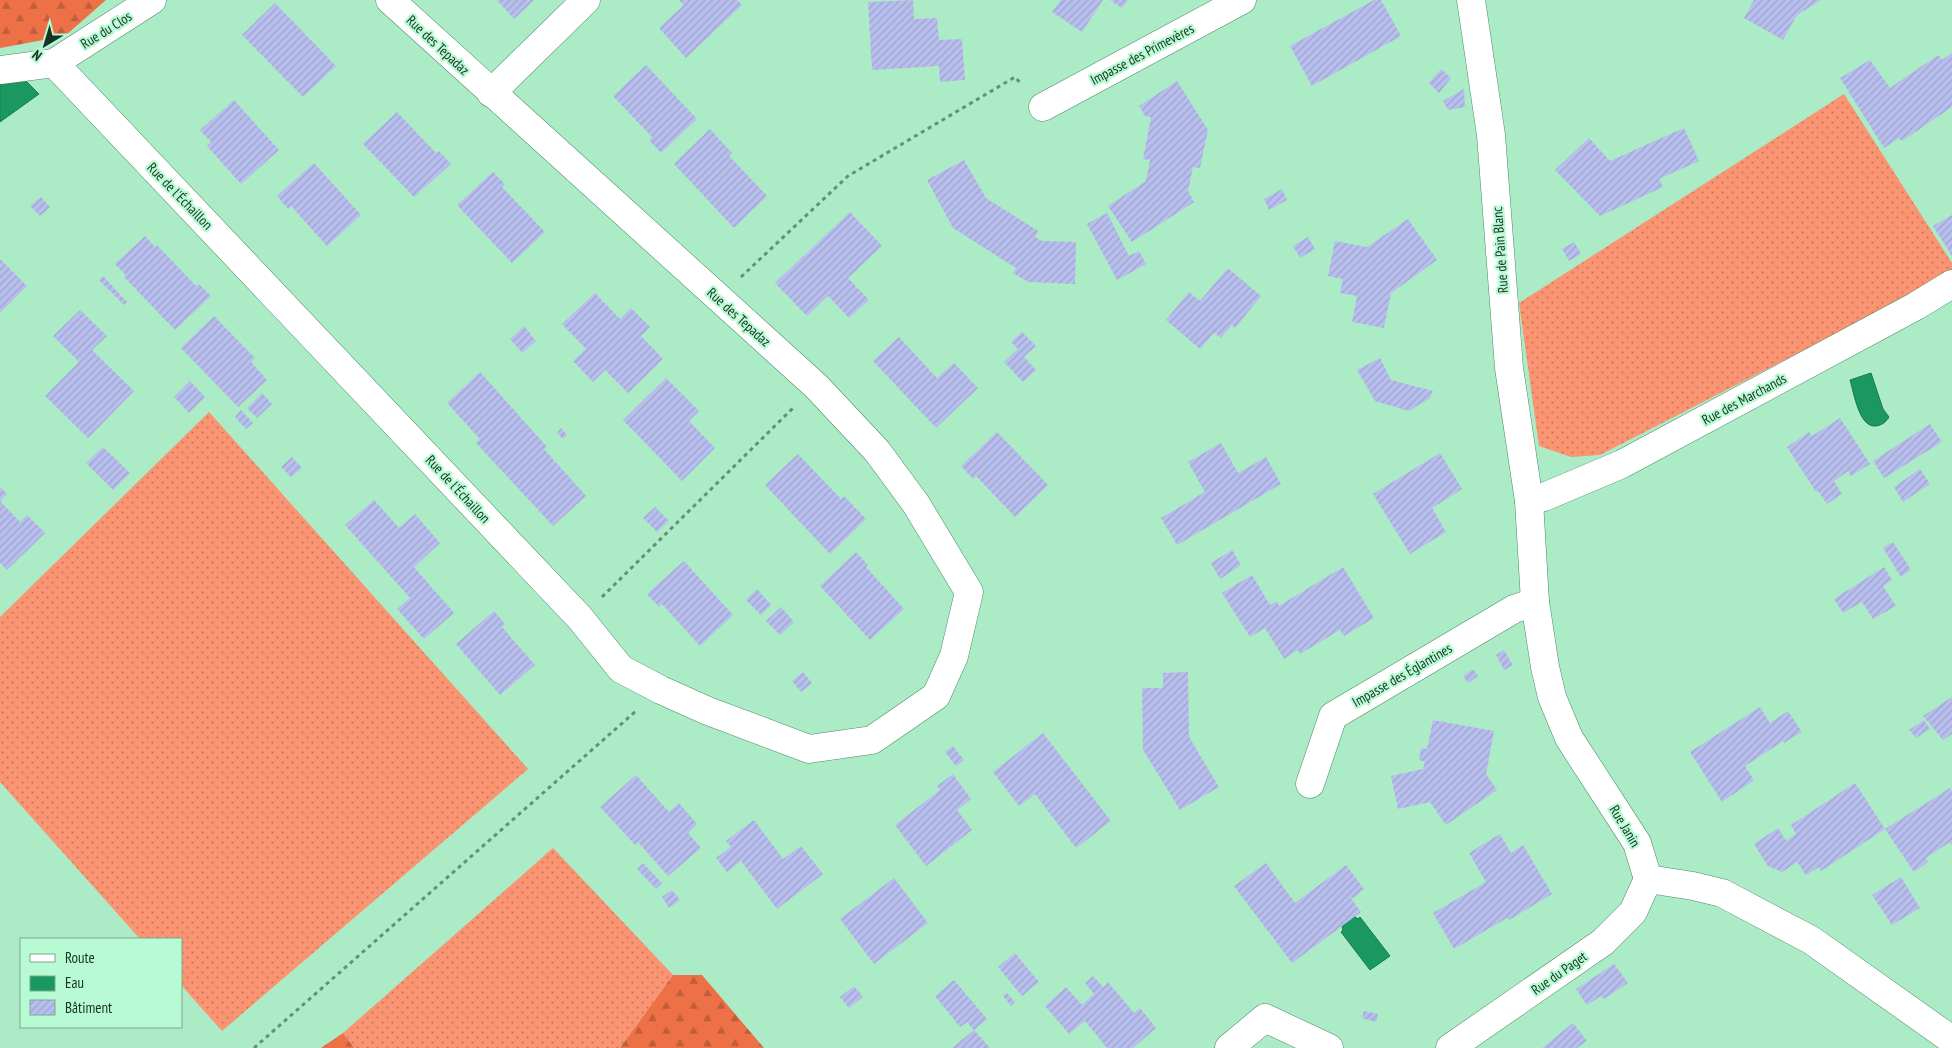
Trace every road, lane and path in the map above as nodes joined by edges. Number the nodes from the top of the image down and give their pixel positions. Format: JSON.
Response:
{"nodes":[{"id":1,"x":152,"y":0,"type":"edge"},
{"id":2,"x":390,"y":0,"type":"edge"},
{"id":3,"x":586,"y":0,"type":"edge"},
{"id":4,"x":1242,"y":0,"type":"edge"},
{"id":5,"x":1472,"y":0,"type":"edge"},
{"id":6,"x":54,"y":63,"type":"junction"},
{"id":7,"x":0,"y":70,"type":"edge"},
{"id":8,"x":490,"y":93,"type":"junction"},
{"id":9,"x":1043,"y":107,"type":"joint"},
{"id":10,"x":1952,"y":284,"type":"edge"},
{"id":11,"x":718,"y":299,"type":"junction"},
{"id":12,"x":816,"y":386,"type":"junction"},
{"id":13,"x":1529,"y":501,"type":"junction"},
{"id":14,"x":1536,"y":602,"type":"junction"},
{"id":15,"x":580,"y":618,"type":"junction"},
{"id":16,"x":660,"y":690,"type":"junction"},
{"id":17,"x":936,"y":696,"type":"joint"},
{"id":18,"x":1310,"y":784,"type":"dead end"},
{"id":19,"x":1648,"y":879,"type":"junction"},
{"id":20,"x":1952,"y":1040,"type":"edge"},
{"id":21,"x":254,"y":1048,"type":"edge"},
{"id":22,"x":1229,"y":1048,"type":"edge"},
{"id":23,"x":1329,"y":1048,"type":"edge"},
{"id":24,"x":1450,"y":1048,"type":"edge"}],
"edges":[{"from":1,"to":6,"type":"street","name":"Rue du Clos"},
{"from":2,"to":8,"type":"street","name":"Rue des Tepadaz"},
{"from":3,"to":8,"type":"street"},
{"from":4,"to":9,"type":"street","name":"Impasse des Primevères"},
{"from":5,"to":13,"type":"street","name":"Rue de Pain Blanc"},
{"from":6,"to":7,"type":"street","name":"Rue du Clos"},
{"from":6,"to":15,"type":"street","name":"Rue de l'Échaillon"},
{"from":8,"to":11,"type":"street","name":"Rue des Tepadaz"},
{"from":9,"to":11,"type":"path"},
{"from":10,"to":13,"type":"street","name":"Rue des Marchands"},
{"from":11,"to":12,"type":"street","name":"Rue des Tepadaz"},
{"from":12,"to":15,"type":"path"},
{"from":12,"to":17,"type":"street","name":"Rue des Tepadaz"},
{"from":13,"to":14,"type":"street","name":"Rue Janin"},
{"from":14,"to":18,"type":"street","name":"Impasse des Églantines"},
{"from":14,"to":19,"type":"street","name":"Rue Janin"},
{"from":15,"to":16,"type":"street","name":"Rue de l'Échaillon"},
{"from":16,"to":17,"type":"street","name":"Rue de l'Échaillon"},
{"from":16,"to":21,"type":"path"},
{"from":19,"to":20,"type":"street"},
{"from":19,"to":24,"type":"street","name":"Rue du Paget"},
{"from":22,"to":23,"type":"street"}]}
